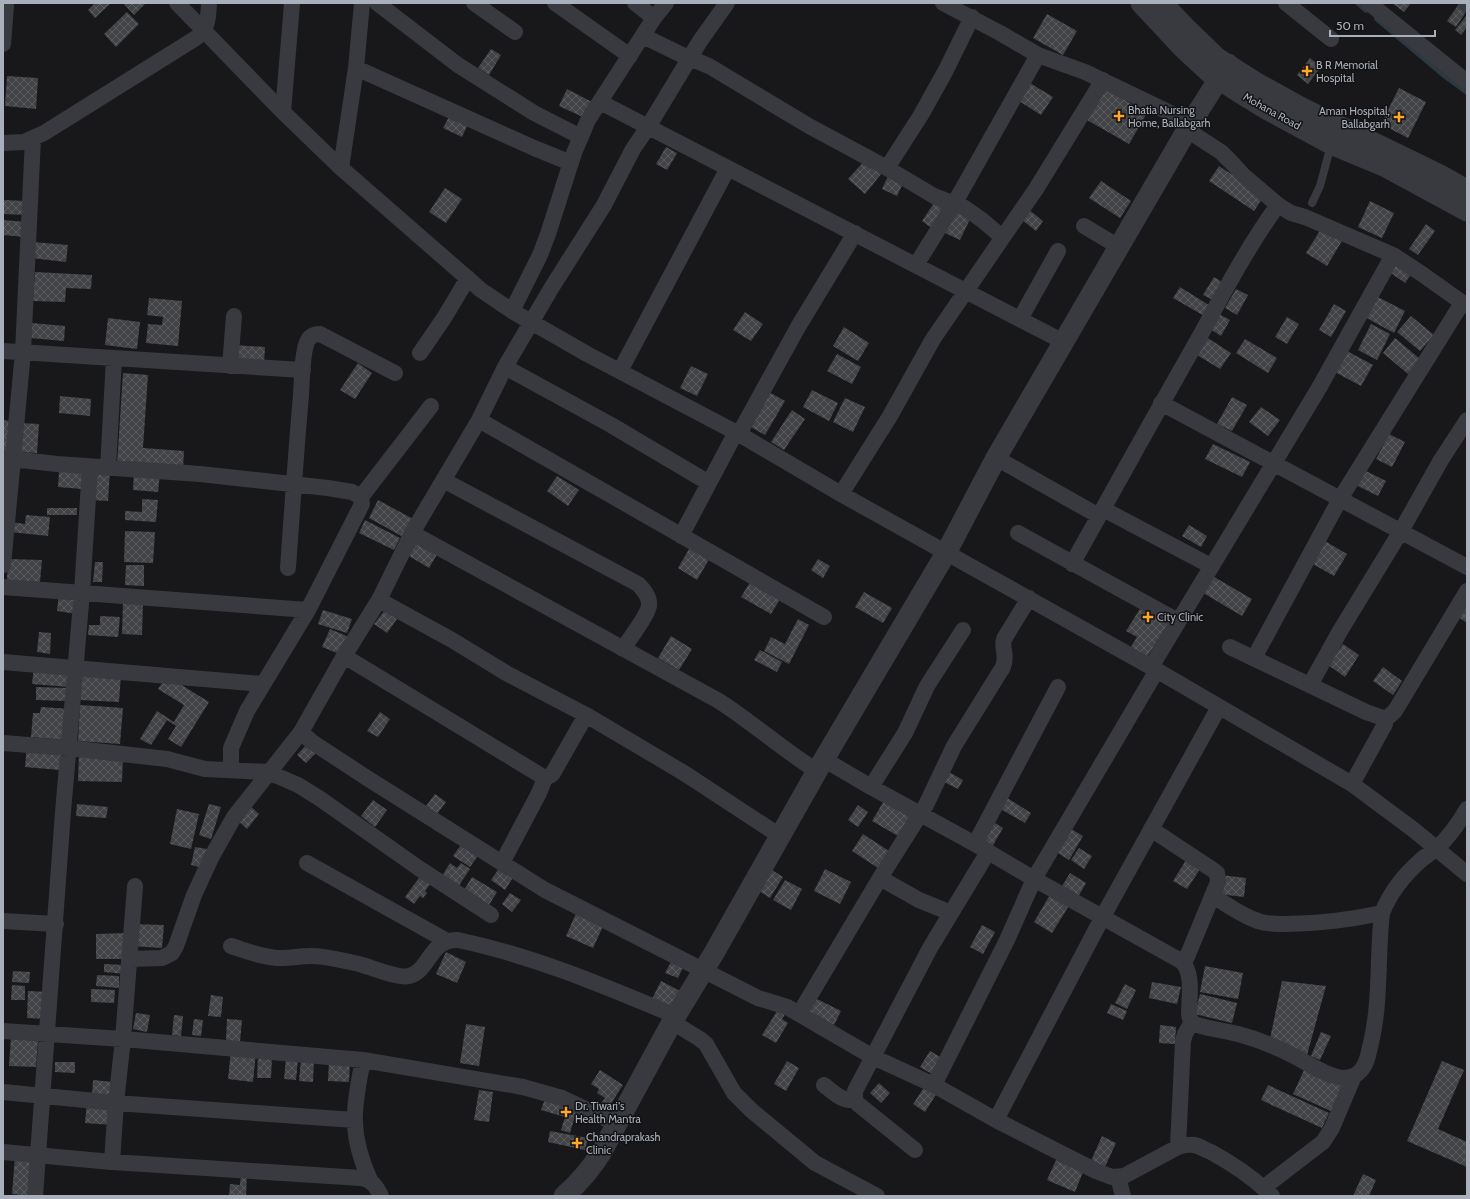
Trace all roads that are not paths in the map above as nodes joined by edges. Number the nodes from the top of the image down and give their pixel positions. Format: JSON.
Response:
{"nodes":[{"id":1,"x":177,"y":3,"type":"edge"},
{"id":2,"x":209,"y":3,"type":"edge"},
{"id":3,"x":292,"y":3,"type":"edge"},
{"id":4,"x":362,"y":3,"type":"edge"},
{"id":5,"x":377,"y":3,"type":"edge"},
{"id":6,"x":474,"y":3,"type":"edge"},
{"id":7,"x":555,"y":3,"type":"edge"},
{"id":8,"x":635,"y":3,"type":"edge"},
{"id":9,"x":666,"y":3,"type":"edge"},
{"id":10,"x":727,"y":3,"type":"edge"},
{"id":11,"x":943,"y":3,"type":"edge"},
{"id":12,"x":1141,"y":3,"type":"edge"},
{"id":13,"x":1162,"y":3,"type":"edge"},
{"id":14,"x":1286,"y":3,"type":"edge"},
{"id":15,"x":1369,"y":3,"type":"edge"},
{"id":16,"x":8,"y":5,"type":"edge"},
{"id":17,"x":972,"y":17,"type":"junction"},
{"id":18,"x":654,"y":18,"type":"junction"},
{"id":19,"x":204,"y":31,"type":"junction"},
{"id":20,"x":515,"y":32,"type":"dead end"},
{"id":21,"x":643,"y":36,"type":"junction"},
{"id":22,"x":1331,"y":39,"type":"dead end"},
{"id":23,"x":3,"y":44,"type":"edge"},
{"id":24,"x":1038,"y":55,"type":"junction"},
{"id":25,"x":630,"y":56,"type":"junction"},
{"id":26,"x":690,"y":58,"type":"junction"},
{"id":27,"x":356,"y":68,"type":"junction"},
{"id":28,"x":1223,"y":72,"type":"junction"},
{"id":29,"x":1103,"y":80,"type":"junction"},
{"id":30,"x":1467,"y":82,"type":"edge"},
{"id":31,"x":600,"y":102,"type":"junction"},
{"id":32,"x":283,"y":112,"type":"junction"},
{"id":33,"x":1189,"y":126,"type":"junction"},
{"id":34,"x":648,"y":127,"type":"junction"},
{"id":35,"x":580,"y":137,"type":"junction"},
{"id":36,"x":33,"y":138,"type":"junction"},
{"id":37,"x":3,"y":143,"type":"edge"},
{"id":38,"x":1331,"y":144,"type":"junction"},
{"id":39,"x":571,"y":163,"type":"junction"},
{"id":40,"x":341,"y":168,"type":"junction"},
{"id":41,"x":728,"y":168,"type":"junction"},
{"id":42,"x":887,"y":168,"type":"junction"},
{"id":43,"x":1467,"y":190,"type":"edge"},
{"id":44,"x":1312,"y":203,"type":"dead end"},
{"id":45,"x":954,"y":204,"type":"junction"},
{"id":46,"x":1278,"y":206,"type":"junction"},
{"id":47,"x":1467,"y":211,"type":"edge"},
{"id":48,"x":1084,"y":226,"type":"dead end"},
{"id":49,"x":854,"y":234,"type":"junction"},
{"id":50,"x":1002,"y":237,"type":"junction"},
{"id":51,"x":1119,"y":247,"type":"junction"},
{"id":52,"x":1058,"y":252,"type":"dead end"},
{"id":53,"x":1393,"y":255,"type":"junction"},
{"id":54,"x":916,"y":265,"type":"junction"},
{"id":55,"x":468,"y":278,"type":"junction"},
{"id":56,"x":966,"y":291,"type":"junction"},
{"id":57,"x":1464,"y":305,"type":"edge"},
{"id":58,"x":512,"y":311,"type":"junction"},
{"id":59,"x":234,"y":316,"type":"dead end"},
{"id":60,"x":1020,"y":319,"type":"junction"},
{"id":61,"x":532,"y":322,"type":"junction"},
{"id":62,"x":1064,"y":342,"type":"junction"},
{"id":63,"x":3,"y":351,"type":"edge"},
{"id":64,"x":24,"y":352,"type":"junction"},
{"id":65,"x":420,"y":353,"type":"dead end"},
{"id":66,"x":114,"y":358,"type":"junction"},
{"id":67,"x":230,"y":366,"type":"junction"},
{"id":68,"x":505,"y":368,"type":"junction"},
{"id":69,"x":303,"y":370,"type":"junction"},
{"id":70,"x":620,"y":371,"type":"junction"},
{"id":71,"x":395,"y":373,"type":"dead end"},
{"id":72,"x":1161,"y":403,"type":"junction"},
{"id":73,"x":431,"y":406,"type":"dead end"},
{"id":74,"x":479,"y":420,"type":"junction"},
{"id":75,"x":1467,"y":420,"type":"edge"},
{"id":76,"x":737,"y":433,"type":"junction"},
{"id":77,"x":996,"y":458,"type":"junction"},
{"id":78,"x":8,"y":459,"type":"edge"},
{"id":79,"x":1273,"y":463,"type":"junction"},
{"id":80,"x":90,"y":466,"type":"junction"},
{"id":81,"x":108,"y":468,"type":"junction"},
{"id":82,"x":445,"y":481,"type":"junction"},
{"id":83,"x":709,"y":483,"type":"junction"},
{"id":84,"x":293,"y":484,"type":"junction"},
{"id":85,"x":841,"y":494,"type":"junction"},
{"id":86,"x":361,"y":497,"type":"junction"},
{"id":87,"x":1340,"y":499,"type":"junction"},
{"id":88,"x":1101,"y":512,"type":"junction"},
{"id":89,"x":1401,"y":531,"type":"junction"},
{"id":90,"x":412,"y":533,"type":"junction"},
{"id":91,"x":1018,"y":533,"type":"dead end"},
{"id":92,"x":681,"y":536,"type":"junction"},
{"id":93,"x":946,"y":552,"type":"junction"},
{"id":94,"x":1072,"y":564,"type":"junction"},
{"id":95,"x":3,"y":566,"type":"edge"},
{"id":96,"x":1211,"y":566,"type":"junction"},
{"id":97,"x":1467,"y":567,"type":"edge"},
{"id":98,"x":288,"y":568,"type":"dead end"},
{"id":99,"x":3,"y":587,"type":"edge"},
{"id":100,"x":1467,"y":591,"type":"edge"},
{"id":101,"x":82,"y":592,"type":"junction"},
{"id":102,"x":1029,"y":598,"type":"junction"},
{"id":103,"x":378,"y":600,"type":"junction"},
{"id":104,"x":308,"y":610,"type":"junction"},
{"id":105,"x":824,"y":617,"type":"dead end"},
{"id":106,"x":1178,"y":621,"type":"junction"},
{"id":107,"x":963,"y":630,"type":"dead end"},
{"id":108,"x":1230,"y":647,"type":"dead end"},
{"id":109,"x":623,"y":649,"type":"junction"},
{"id":110,"x":344,"y":656,"type":"junction"},
{"id":111,"x":1254,"y":658,"type":"junction"},
{"id":112,"x":3,"y":662,"type":"edge"},
{"id":113,"x":76,"y":667,"type":"junction"},
{"id":114,"x":1154,"y":669,"type":"junction"},
{"id":115,"x":262,"y":684,"type":"junction"},
{"id":116,"x":1310,"y":685,"type":"junction"},
{"id":117,"x":1058,"y":687,"type":"dead end"},
{"id":118,"x":1219,"y":707,"type":"junction"},
{"id":119,"x":586,"y":715,"type":"junction"},
{"id":120,"x":1386,"y":719,"type":"junction"},
{"id":121,"x":301,"y":732,"type":"junction"},
{"id":122,"x":3,"y":743,"type":"edge"},
{"id":123,"x":68,"y":748,"type":"junction"},
{"id":124,"x":821,"y":765,"type":"junction"},
{"id":125,"x":232,"y":769,"type":"junction"},
{"id":126,"x":268,"y":772,"type":"junction"},
{"id":127,"x":545,"y":778,"type":"junction"},
{"id":128,"x":1352,"y":784,"type":"junction"},
{"id":129,"x":871,"y":787,"type":"junction"},
{"id":130,"x":1467,"y":809,"type":"edge"},
{"id":131,"x":920,"y":814,"type":"junction"},
{"id":132,"x":1151,"y":829,"type":"junction"},
{"id":133,"x":780,"y":836,"type":"junction"},
{"id":134,"x":974,"y":844,"type":"junction"},
{"id":135,"x":1436,"y":848,"type":"junction"},
{"id":136,"x":988,"y":852,"type":"junction"},
{"id":137,"x":307,"y":863,"type":"dead end"},
{"id":138,"x":502,"y":864,"type":"junction"},
{"id":139,"x":1467,"y":874,"type":"edge"},
{"id":140,"x":880,"y":878,"type":"junction"},
{"id":141,"x":1034,"y":879,"type":"junction"},
{"id":142,"x":135,"y":886,"type":"dead end"},
{"id":143,"x":1212,"y":896,"type":"junction"},
{"id":144,"x":951,"y":913,"type":"junction"},
{"id":145,"x":1382,"y":913,"type":"junction"},
{"id":146,"x":491,"y":915,"type":"dead end"},
{"id":147,"x":1102,"y":918,"type":"junction"},
{"id":148,"x":3,"y":921,"type":"edge"},
{"id":149,"x":56,"y":924,"type":"junction"},
{"id":150,"x":447,"y":941,"type":"junction"},
{"id":151,"x":231,"y":946,"type":"dead end"},
{"id":152,"x":129,"y":959,"type":"junction"},
{"id":153,"x":1184,"y":964,"type":"junction"},
{"id":154,"x":703,"y":971,"type":"junction"},
{"id":155,"x":799,"y":1014,"type":"junction"},
{"id":156,"x":674,"y":1019,"type":"junction"},
{"id":157,"x":1192,"y":1022,"type":"junction"},
{"id":158,"x":3,"y":1031,"type":"edge"},
{"id":159,"x":47,"y":1034,"type":"junction"},
{"id":160,"x":123,"y":1039,"type":"junction"},
{"id":161,"x":873,"y":1057,"type":"junction"},
{"id":162,"x":363,"y":1060,"type":"junction"},
{"id":163,"x":1354,"y":1076,"type":"junction"},
{"id":164,"x":824,"y":1085,"type":"dead end"},
{"id":165,"x":934,"y":1085,"type":"junction"},
{"id":166,"x":3,"y":1092,"type":"edge"},
{"id":167,"x":43,"y":1094,"type":"junction"},
{"id":168,"x":855,"y":1100,"type":"junction"},
{"id":169,"x":116,"y":1103,"type":"junction"},
{"id":170,"x":354,"y":1120,"type":"junction"},
{"id":171,"x":996,"y":1120,"type":"junction"},
{"id":172,"x":617,"y":1124,"type":"junction"},
{"id":173,"x":1178,"y":1147,"type":"junction"},
{"id":174,"x":915,"y":1150,"type":"dead end"},
{"id":175,"x":3,"y":1152,"type":"edge"},
{"id":176,"x":38,"y":1154,"type":"junction"},
{"id":177,"x":112,"y":1162,"type":"junction"},
{"id":178,"x":1118,"y":1177,"type":"junction"},
{"id":179,"x":370,"y":1180,"type":"junction"},
{"id":180,"x":1267,"y":1192,"type":"edge"},
{"id":181,"x":35,"y":1196,"type":"edge"},
{"id":182,"x":381,"y":1196,"type":"edge"},
{"id":183,"x":564,"y":1196,"type":"edge"},
{"id":184,"x":877,"y":1196,"type":"edge"},
{"id":185,"x":1123,"y":1196,"type":"edge"}],
"edges":[{"from":1,"to":19,"type":"street"},
{"from":2,"to":19,"type":"street"},
{"from":3,"to":32,"type":"street"},
{"from":4,"to":27,"type":"street"},
{"from":5,"to":35,"type":"street"},
{"from":6,"to":20,"type":"street"},
{"from":7,"to":25,"type":"street"},
{"from":8,"to":18,"type":"street"},
{"from":9,"to":18,"type":"street"},
{"from":10,"to":26,"type":"street"},
{"from":11,"to":17,"type":"street"},
{"from":12,"to":28,"type":"street","name":"Mohana Road"},
{"from":13,"to":28,"type":"street","name":"Mohana Road"},
{"from":14,"to":22,"type":"street"},
{"from":15,"to":30,"type":"street"},
{"from":16,"to":23,"type":"street"},
{"from":17,"to":24,"type":"street"},
{"from":17,"to":42,"type":"street"},
{"from":18,"to":21,"type":"street"},
{"from":19,"to":32,"type":"street"},
{"from":19,"to":36,"type":"street"},
{"from":21,"to":25,"type":"street"},
{"from":21,"to":26,"type":"street"},
{"from":24,"to":29,"type":"street"},
{"from":24,"to":45,"type":"street"},
{"from":25,"to":31,"type":"street"},
{"from":26,"to":34,"type":"street"},
{"from":26,"to":42,"type":"street"},
{"from":27,"to":39,"type":"street"},
{"from":27,"to":40,"type":"street"},
{"from":28,"to":33,"type":"street"},
{"from":28,"to":38,"type":"street","name":"Mohana Road"},
{"from":28,"to":43,"type":"street","name":"Mohana Road"},
{"from":29,"to":33,"type":"street"},
{"from":29,"to":50,"type":"street"},
{"from":31,"to":34,"type":"street"},
{"from":31,"to":35,"type":"street"},
{"from":32,"to":40,"type":"street"},
{"from":33,"to":46,"type":"street"},
{"from":33,"to":51,"type":"street"},
{"from":34,"to":41,"type":"street"},
{"from":34,"to":61,"type":"street"},
{"from":35,"to":39,"type":"street"},
{"from":36,"to":37,"type":"street"},
{"from":36,"to":64,"type":"street"},
{"from":38,"to":44,"type":"lane"},
{"from":38,"to":47,"type":"street","name":"Mohana Road"},
{"from":39,"to":58,"type":"street"},
{"from":40,"to":55,"type":"street"},
{"from":41,"to":49,"type":"street"},
{"from":41,"to":70,"type":"street"},
{"from":42,"to":45,"type":"street"},
{"from":45,"to":50,"type":"street"},
{"from":45,"to":54,"type":"street"},
{"from":46,"to":53,"type":"street"},
{"from":46,"to":72,"type":"street"},
{"from":48,"to":51,"type":"street"},
{"from":49,"to":54,"type":"street"},
{"from":49,"to":76,"type":"street"},
{"from":50,"to":56,"type":"street"},
{"from":51,"to":62,"type":"street"},
{"from":52,"to":60,"type":"street"},
{"from":53,"to":57,"type":"street"},
{"from":53,"to":79,"type":"street"},
{"from":54,"to":56,"type":"street"},
{"from":55,"to":58,"type":"street"},
{"from":55,"to":65,"type":"street"},
{"from":56,"to":60,"type":"street"},
{"from":56,"to":85,"type":"street"},
{"from":57,"to":87,"type":"street"},
{"from":58,"to":61,"type":"street"},
{"from":59,"to":67,"type":"street"},
{"from":60,"to":62,"type":"street"},
{"from":61,"to":68,"type":"street"},
{"from":61,"to":70,"type":"street"},
{"from":62,"to":77,"type":"street"},
{"from":63,"to":64,"type":"street"},
{"from":64,"to":66,"type":"street"},
{"from":64,"to":78,"type":"street"},
{"from":66,"to":67,"type":"street"},
{"from":66,"to":81,"type":"street"},
{"from":67,"to":69,"type":"street"},
{"from":68,"to":74,"type":"street"},
{"from":68,"to":83,"type":"street"},
{"from":69,"to":71,"type":"street"},
{"from":69,"to":84,"type":"street"},
{"from":70,"to":76,"type":"street"},
{"from":72,"to":79,"type":"street"},
{"from":72,"to":88,"type":"street"},
{"from":73,"to":86,"type":"street"},
{"from":74,"to":82,"type":"street"},
{"from":74,"to":92,"type":"street"},
{"from":75,"to":89,"type":"street"},
{"from":76,"to":83,"type":"street"},
{"from":76,"to":85,"type":"street"},
{"from":77,"to":88,"type":"street"},
{"from":77,"to":93,"type":"street"},
{"from":78,"to":80,"type":"street"},
{"from":78,"to":95,"type":"street"},
{"from":79,"to":87,"type":"street"},
{"from":79,"to":96,"type":"street"},
{"from":80,"to":81,"type":"street"},
{"from":80,"to":101,"type":"street"},
{"from":81,"to":84,"type":"street"},
{"from":82,"to":90,"type":"street"},
{"from":82,"to":109,"type":"street"},
{"from":83,"to":92,"type":"street"},
{"from":84,"to":86,"type":"street"},
{"from":84,"to":98,"type":"street"},
{"from":85,"to":93,"type":"street"},
{"from":86,"to":104,"type":"street"},
{"from":87,"to":89,"type":"street"},
{"from":87,"to":111,"type":"street"},
{"from":88,"to":94,"type":"street"},
{"from":88,"to":96,"type":"street"},
{"from":89,"to":97,"type":"street"},
{"from":89,"to":116,"type":"street"},
{"from":90,"to":103,"type":"street"},
{"from":90,"to":109,"type":"street"},
{"from":91,"to":94,"type":"street"},
{"from":92,"to":105,"type":"street"},
{"from":93,"to":102,"type":"street"},
{"from":93,"to":124,"type":"street"},
{"from":94,"to":106,"type":"street"},
{"from":96,"to":106,"type":"street"},
{"from":99,"to":101,"type":"street"},
{"from":100,"to":120,"type":"street"},
{"from":101,"to":104,"type":"street"},
{"from":101,"to":113,"type":"street"},
{"from":102,"to":114,"type":"street"},
{"from":102,"to":131,"type":"street"},
{"from":103,"to":110,"type":"street"},
{"from":103,"to":119,"type":"street"},
{"from":104,"to":115,"type":"street"},
{"from":106,"to":114,"type":"street"},
{"from":107,"to":129,"type":"street"},
{"from":108,"to":111,"type":"street"},
{"from":109,"to":124,"type":"street"},
{"from":110,"to":121,"type":"street"},
{"from":110,"to":127,"type":"street"},
{"from":111,"to":116,"type":"street"},
{"from":112,"to":113,"type":"street"},
{"from":113,"to":115,"type":"street"},
{"from":113,"to":123,"type":"street"},
{"from":114,"to":118,"type":"street"},
{"from":114,"to":141,"type":"street"},
{"from":115,"to":125,"type":"street"},
{"from":116,"to":120,"type":"street"},
{"from":117,"to":134,"type":"street"},
{"from":118,"to":128,"type":"street"},
{"from":118,"to":132,"type":"street"},
{"from":119,"to":127,"type":"street"},
{"from":119,"to":133,"type":"street"},
{"from":120,"to":128,"type":"street"},
{"from":121,"to":126,"type":"street"},
{"from":121,"to":138,"type":"street"},
{"from":122,"to":123,"type":"street"},
{"from":123,"to":125,"type":"street"},
{"from":123,"to":149,"type":"street"},
{"from":124,"to":129,"type":"street"},
{"from":124,"to":133,"type":"street"},
{"from":125,"to":126,"type":"street"},
{"from":126,"to":146,"type":"street"},
{"from":126,"to":152,"type":"street"},
{"from":127,"to":138,"type":"street"},
{"from":128,"to":135,"type":"street"},
{"from":129,"to":131,"type":"street"},
{"from":130,"to":135,"type":"street"},
{"from":131,"to":134,"type":"street"},
{"from":131,"to":140,"type":"street"},
{"from":132,"to":143,"type":"street"},
{"from":132,"to":147,"type":"street"},
{"from":133,"to":154,"type":"street"},
{"from":134,"to":136,"type":"street"},
{"from":135,"to":139,"type":"street"},
{"from":135,"to":145,"type":"street"},
{"from":136,"to":141,"type":"street"},
{"from":136,"to":144,"type":"street"},
{"from":137,"to":150,"type":"street"},
{"from":138,"to":154,"type":"street"},
{"from":140,"to":144,"type":"street"},
{"from":140,"to":155,"type":"street"},
{"from":141,"to":147,"type":"street"},
{"from":141,"to":165,"type":"street"},
{"from":142,"to":152,"type":"street"},
{"from":143,"to":145,"type":"street"},
{"from":143,"to":153,"type":"street"},
{"from":144,"to":161,"type":"street"},
{"from":145,"to":163,"type":"street"},
{"from":147,"to":153,"type":"street"},
{"from":147,"to":171,"type":"street"},
{"from":148,"to":149,"type":"street"},
{"from":149,"to":159,"type":"street"},
{"from":150,"to":151,"type":"street"},
{"from":150,"to":156,"type":"street"},
{"from":152,"to":160,"type":"street"},
{"from":153,"to":157,"type":"street"},
{"from":154,"to":155,"type":"street"},
{"from":154,"to":156,"type":"street"},
{"from":155,"to":161,"type":"street"},
{"from":156,"to":172,"type":"street"},
{"from":156,"to":184,"type":"street"},
{"from":157,"to":163,"type":"street"},
{"from":157,"to":173,"type":"street"},
{"from":158,"to":159,"type":"street"},
{"from":159,"to":160,"type":"street"},
{"from":159,"to":167,"type":"street"},
{"from":160,"to":162,"type":"street"},
{"from":160,"to":169,"type":"street"},
{"from":161,"to":165,"type":"street"},
{"from":161,"to":168,"type":"street"},
{"from":162,"to":170,"type":"street"},
{"from":162,"to":172,"type":"street"},
{"from":163,"to":180,"type":"street"},
{"from":164,"to":168,"type":"street"},
{"from":165,"to":171,"type":"street"},
{"from":166,"to":167,"type":"street"},
{"from":167,"to":169,"type":"street"},
{"from":167,"to":176,"type":"street"},
{"from":168,"to":174,"type":"street"},
{"from":169,"to":170,"type":"street"},
{"from":169,"to":177,"type":"street"},
{"from":170,"to":179,"type":"street"},
{"from":171,"to":178,"type":"street"},
{"from":172,"to":183,"type":"street"},
{"from":173,"to":178,"type":"street"},
{"from":173,"to":180,"type":"street"},
{"from":175,"to":176,"type":"street"},
{"from":176,"to":177,"type":"street"},
{"from":176,"to":181,"type":"street"},
{"from":177,"to":179,"type":"street"},
{"from":178,"to":185,"type":"street"},
{"from":179,"to":182,"type":"street"}]}
